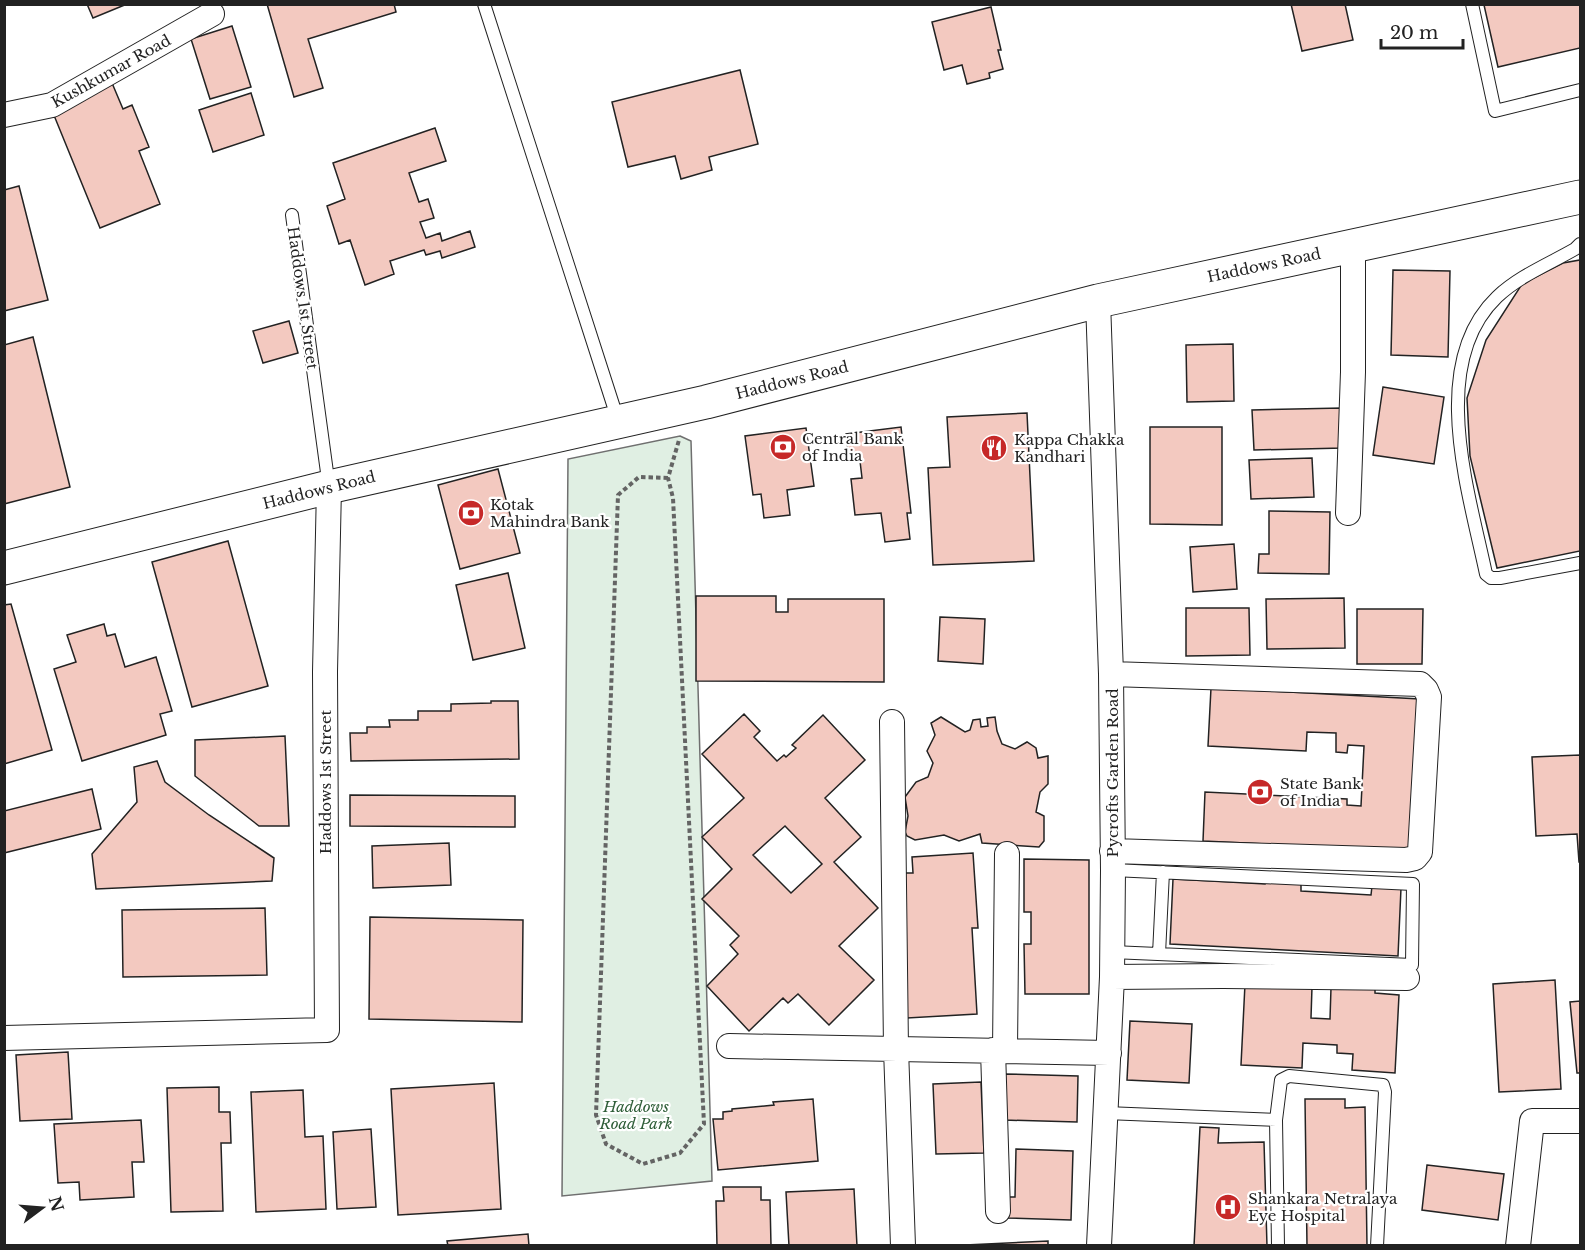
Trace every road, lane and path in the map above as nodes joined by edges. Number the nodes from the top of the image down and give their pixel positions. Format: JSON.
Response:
{"nodes":[{"id":1,"x":484,"y":4,"type":"edge"},
{"id":2,"x":1472,"y":4,"type":"edge"},
{"id":3,"x":212,"y":14,"type":"dead end"},
{"id":4,"x":1581,"y":90,"type":"edge"},
{"id":5,"x":4,"y":115,"type":"edge"},
{"id":6,"x":1581,"y":197,"type":"edge"},
{"id":7,"x":292,"y":215,"type":"dead end"},
{"id":8,"x":1581,"y":244,"type":"edge"},
{"id":9,"x":1353,"y":246,"type":"junction"},
{"id":10,"x":1098,"y":301,"type":"junction"},
{"id":11,"x":618,"y":422,"type":"junction"},
{"id":12,"x":668,"y":478,"type":"joint"},
{"id":13,"x":329,"y":487,"type":"junction"},
{"id":14,"x":1348,"y":513,"type":"dead end"},
{"id":15,"x":1581,"y":563,"type":"edge"},
{"id":16,"x":4,"y":568,"type":"edge"},
{"id":17,"x":1111,"y":675,"type":"junction"},
{"id":18,"x":892,"y":722,"type":"dead end"},
{"id":19,"x":1007,"y":855,"type":"dead end"},
{"id":20,"x":1112,"y":861,"type":"junction"},
{"id":21,"x":1163,"y":872,"type":"junction"},
{"id":22,"x":1112,"y":952,"type":"junction"},
{"id":23,"x":1159,"y":954,"type":"junction"},
{"id":24,"x":1112,"y":977,"type":"junction"},
{"id":25,"x":1407,"y":978,"type":"dead end"},
{"id":26,"x":6,"y":1033,"type":"edge"},
{"id":27,"x":729,"y":1046,"type":"dead end"},
{"id":28,"x":896,"y":1049,"type":"junction"},
{"id":29,"x":999,"y":1050,"type":"junction"},
{"id":30,"x":1109,"y":1053,"type":"junction"},
{"id":31,"x":1106,"y":1113,"type":"junction"},
{"id":32,"x":1276,"y":1120,"type":"junction"},
{"id":33,"x":1581,"y":1121,"type":"edge"},
{"id":34,"x":998,"y":1211,"type":"dead end"},
{"id":35,"x":903,"y":1245,"type":"edge"},
{"id":36,"x":1099,"y":1245,"type":"edge"},
{"id":37,"x":1278,"y":1245,"type":"edge"},
{"id":38,"x":1377,"y":1245,"type":"edge"},
{"id":39,"x":1518,"y":1245,"type":"edge"}],
"edges":[{"from":1,"to":11,"type":"lane"},
{"from":2,"to":4,"type":"lane"},
{"from":3,"to":5,"type":"street","name":"Kushkumar Road"},
{"from":6,"to":9,"type":"main road","name":"Haddows Road"},
{"from":7,"to":13,"type":"lane","name":"Haddows 1st Street"},
{"from":8,"to":15,"type":"lane"},
{"from":9,"to":10,"type":"main road","name":"Haddows Road"},
{"from":9,"to":14,"type":"street"},
{"from":10,"to":11,"type":"main road","name":"Haddows Road"},
{"from":10,"to":17,"type":"street","name":"Pycrofts Garden Road"},
{"from":11,"to":13,"type":"main road","name":"Haddows Road"},
{"from":12,"to":12,"type":"path"},
{"from":13,"to":16,"type":"main road","name":"Haddows Road"},
{"from":13,"to":26,"type":"street","name":"Haddows 1st Street"},
{"from":17,"to":20,"type":"street","name":"Pycrofts Garden Road"},
{"from":17,"to":20,"type":"street"},
{"from":18,"to":28,"type":"street"},
{"from":19,"to":29,"type":"street"},
{"from":20,"to":21,"type":"lane"},
{"from":20,"to":22,"type":"street","name":"Pycrofts Garden Road"},
{"from":21,"to":23,"type":"lane"},
{"from":21,"to":23,"type":"lane"},
{"from":22,"to":23,"type":"lane"},
{"from":22,"to":24,"type":"street","name":"Pycrofts Garden Road"},
{"from":24,"to":25,"type":"street"},
{"from":24,"to":30,"type":"street","name":"Pycrofts Garden Road"},
{"from":27,"to":28,"type":"street"},
{"from":28,"to":29,"type":"street"},
{"from":28,"to":35,"type":"street"},
{"from":29,"to":30,"type":"street"},
{"from":29,"to":34,"type":"street"},
{"from":30,"to":31,"type":"street","name":"Pycrofts Garden Road"},
{"from":31,"to":32,"type":"lane"},
{"from":31,"to":36,"type":"street","name":"Pycrofts Garden Road"},
{"from":32,"to":37,"type":"lane"},
{"from":32,"to":38,"type":"lane"},
{"from":33,"to":39,"type":"street"}]}
